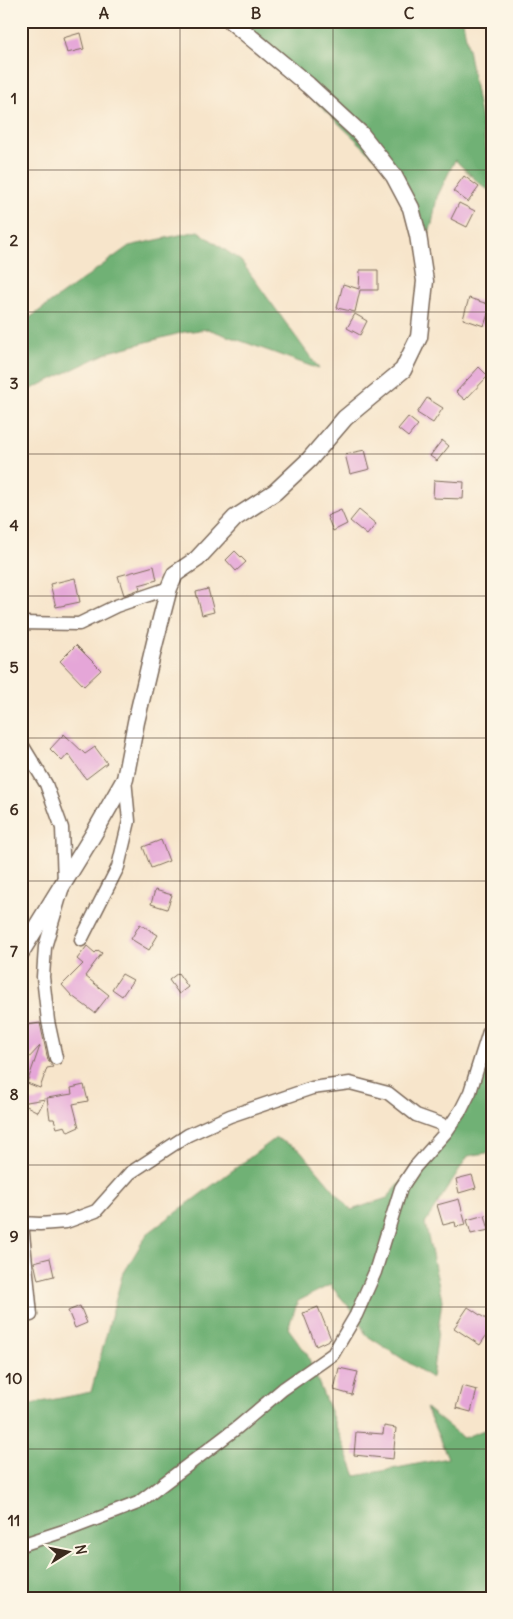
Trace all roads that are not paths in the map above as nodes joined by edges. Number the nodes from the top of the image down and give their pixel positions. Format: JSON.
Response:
{"nodes":[{"id":1,"x":231,"y":21,"type":"edge"},
{"id":2,"x":169,"y":588,"type":"junction"},
{"id":3,"x":21,"y":623,"type":"edge"},
{"id":4,"x":21,"y":743,"type":"edge"},
{"id":5,"x":125,"y":779,"type":"junction"},
{"id":6,"x":64,"y":883,"type":"junction"},
{"id":7,"x":81,"y":940,"type":"dead end"},
{"id":8,"x":21,"y":952,"type":"edge"},
{"id":9,"x":492,"y":1022,"type":"edge"},
{"id":10,"x":56,"y":1058,"type":"dead end"},
{"id":11,"x":446,"y":1132,"type":"junction"},
{"id":12,"x":22,"y":1223,"type":"edge"},
{"id":13,"x":31,"y":1315,"type":"dead end"},
{"id":14,"x":21,"y":1545,"type":"edge"}],
"edges":[{"from":1,"to":2,"type":"street"},
{"from":2,"to":3,"type":"street"},
{"from":2,"to":5,"type":"street"},
{"from":4,"to":6,"type":"street"},
{"from":5,"to":6,"type":"street"},
{"from":5,"to":7,"type":"street"},
{"from":6,"to":8,"type":"street"},
{"from":6,"to":10,"type":"street"},
{"from":9,"to":11,"type":"street"},
{"from":11,"to":12,"type":"street"},
{"from":11,"to":14,"type":"street"},
{"from":12,"to":13,"type":"street"}]}
